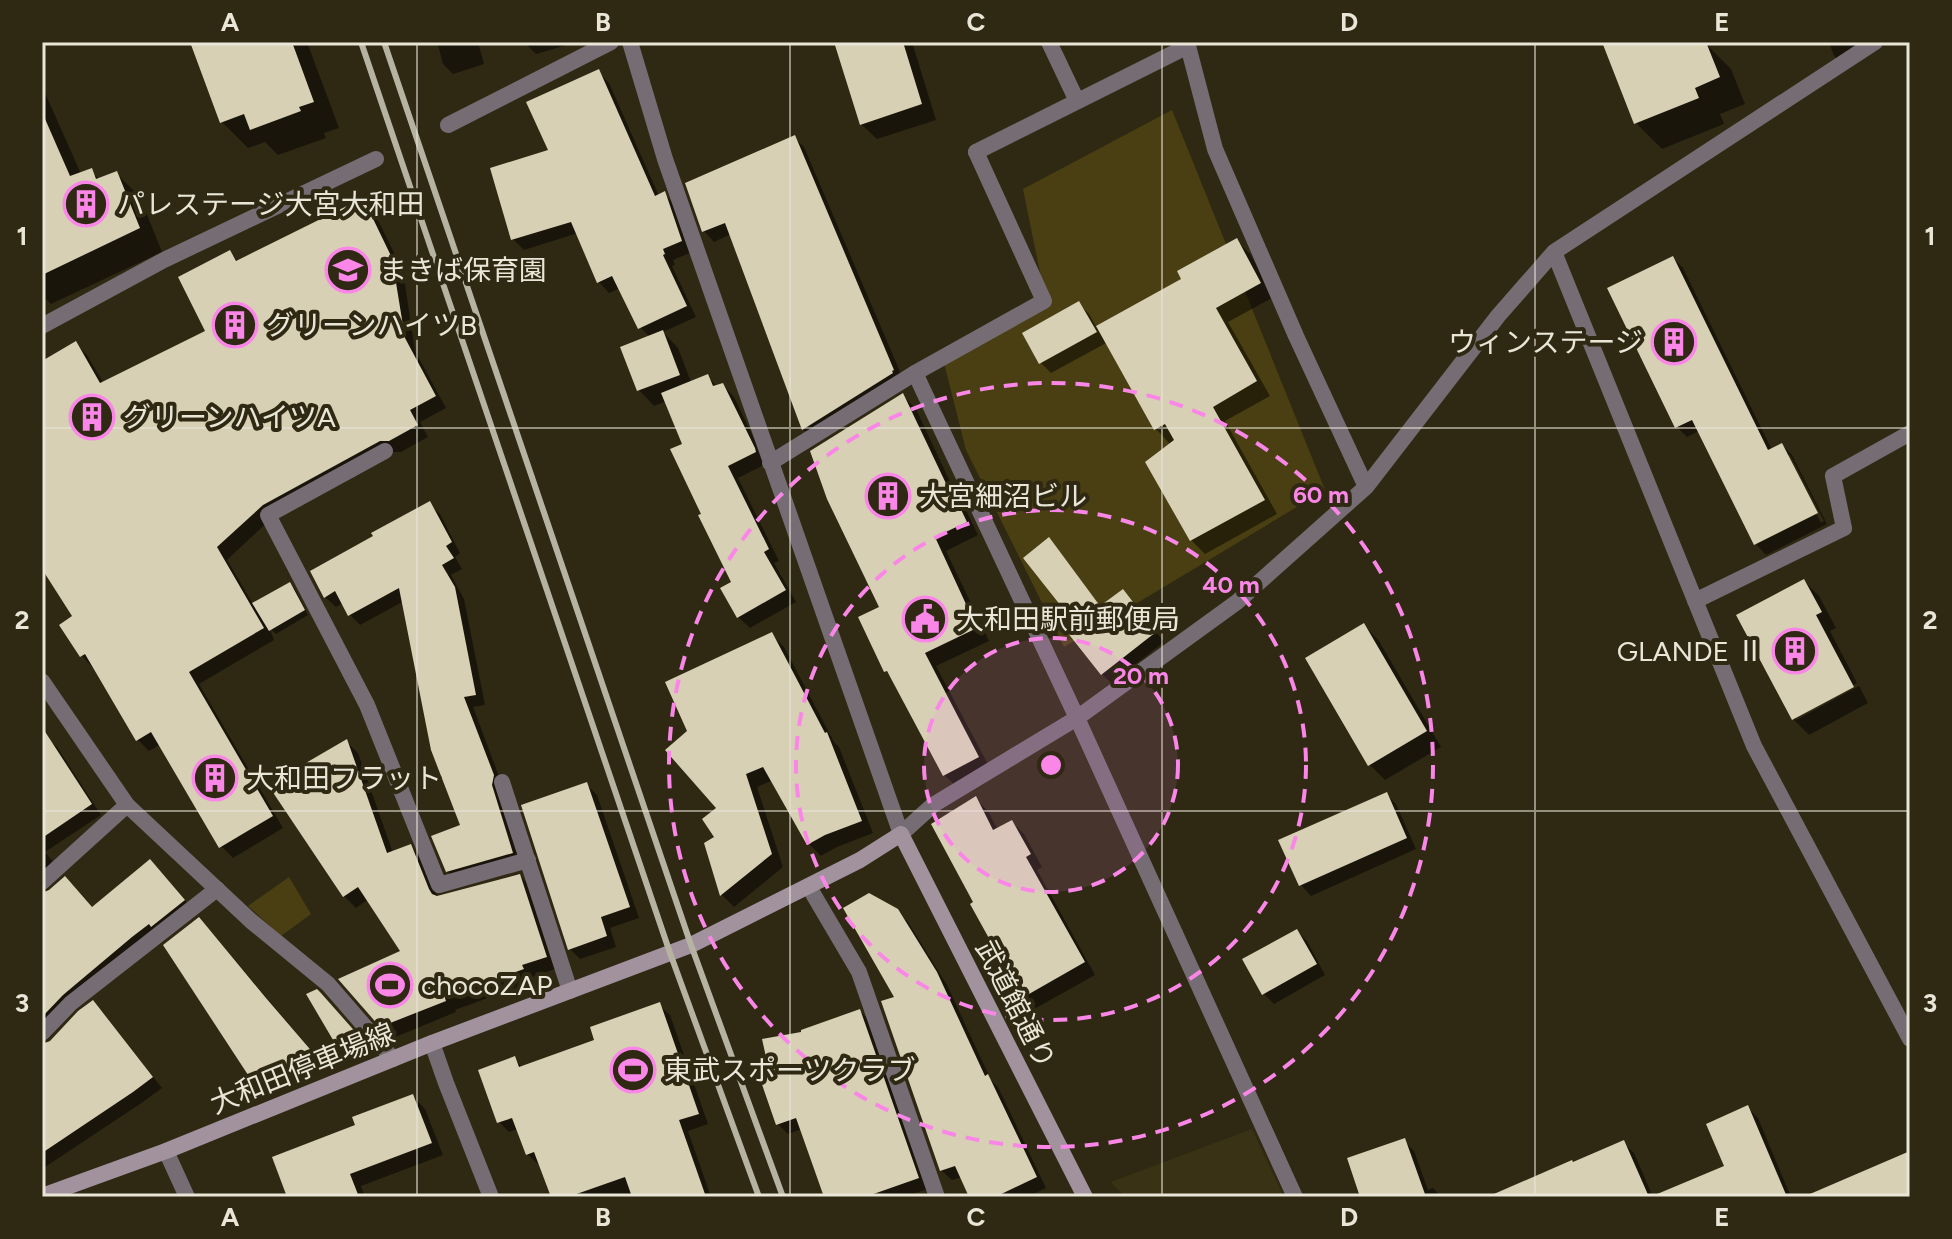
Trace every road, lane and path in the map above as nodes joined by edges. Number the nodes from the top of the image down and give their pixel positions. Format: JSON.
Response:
{"nodes":[{"id":1,"x":611,"y":42,"type":"edge"},
{"id":2,"x":630,"y":42,"type":"edge"},
{"id":3,"x":1049,"y":42,"type":"edge"},
{"id":4,"x":1875,"y":42,"type":"edge"},
{"id":5,"x":1188,"y":44,"type":"edge"},
{"id":6,"x":1077,"y":101,"type":"junction"},
{"id":7,"x":448,"y":125,"type":"dead end"},
{"id":8,"x":376,"y":159,"type":"dead end"},
{"id":9,"x":1554,"y":252,"type":"junction"},
{"id":10,"x":42,"y":326,"type":"edge"},
{"id":11,"x":915,"y":373,"type":"junction"},
{"id":12,"x":1910,"y":433,"type":"edge"},
{"id":13,"x":385,"y":451,"type":"dead end"},
{"id":14,"x":770,"y":463,"type":"junction"},
{"id":15,"x":1366,"y":487,"type":"junction"},
{"id":16,"x":1695,"y":601,"type":"junction"},
{"id":17,"x":42,"y":681,"type":"edge"},
{"id":18,"x":1077,"y":718,"type":"junction"},
{"id":19,"x":502,"y":782,"type":"dead end"},
{"id":20,"x":127,"y":805,"type":"junction"},
{"id":21,"x":901,"y":834,"type":"junction"},
{"id":22,"x":528,"y":860,"type":"junction"},
{"id":23,"x":42,"y":882,"type":"edge"},
{"id":24,"x":809,"y":887,"type":"junction"},
{"id":25,"x":217,"y":889,"type":"junction"},
{"id":26,"x":570,"y":991,"type":"junction"},
{"id":27,"x":42,"y":1033,"type":"edge"},
{"id":28,"x":1910,"y":1039,"type":"edge"},
{"id":29,"x":432,"y":1043,"type":"junction"},
{"id":30,"x":393,"y":1059,"type":"junction"},
{"id":31,"x":166,"y":1151,"type":"junction"},
{"id":32,"x":42,"y":1196,"type":"edge"},
{"id":33,"x":187,"y":1197,"type":"edge"},
{"id":34,"x":491,"y":1197,"type":"edge"},
{"id":35,"x":937,"y":1197,"type":"edge"},
{"id":36,"x":1085,"y":1197,"type":"edge"},
{"id":37,"x":1295,"y":1197,"type":"edge"}],
"edges":[{"from":1,"to":7,"type":"street"},
{"from":2,"to":14,"type":"street"},
{"from":3,"to":6,"type":"street"},
{"from":4,"to":9,"type":"street"},
{"from":5,"to":6,"type":"street"},
{"from":5,"to":15,"type":"street"},
{"from":6,"to":11,"type":"street"},
{"from":8,"to":10,"type":"street"},
{"from":9,"to":15,"type":"street"},
{"from":9,"to":16,"type":"street"},
{"from":11,"to":14,"type":"street"},
{"from":11,"to":18,"type":"street"},
{"from":12,"to":16,"type":"street"},
{"from":13,"to":22,"type":"street"},
{"from":14,"to":21,"type":"street"},
{"from":15,"to":18,"type":"street"},
{"from":16,"to":28,"type":"street"},
{"from":17,"to":20,"type":"street"},
{"from":18,"to":21,"type":"street"},
{"from":18,"to":37,"type":"street"},
{"from":19,"to":22,"type":"street"},
{"from":20,"to":23,"type":"street"},
{"from":20,"to":25,"type":"street"},
{"from":21,"to":24,"type":"main road","name":"大和田停車場線"},
{"from":21,"to":36,"type":"main road","name":"武道館通り"},
{"from":22,"to":26,"type":"street"},
{"from":24,"to":26,"type":"main road","name":"大和田停車場線"},
{"from":24,"to":35,"type":"street"},
{"from":25,"to":27,"type":"street"},
{"from":25,"to":30,"type":"street"},
{"from":26,"to":29,"type":"main road","name":"大和田停車場線"},
{"from":29,"to":30,"type":"main road","name":"大和田停車場線"},
{"from":29,"to":34,"type":"street"},
{"from":30,"to":31,"type":"main road","name":"大和田停車場線"},
{"from":31,"to":32,"type":"main road","name":"大和田停車場線"},
{"from":31,"to":33,"type":"street"}]}
